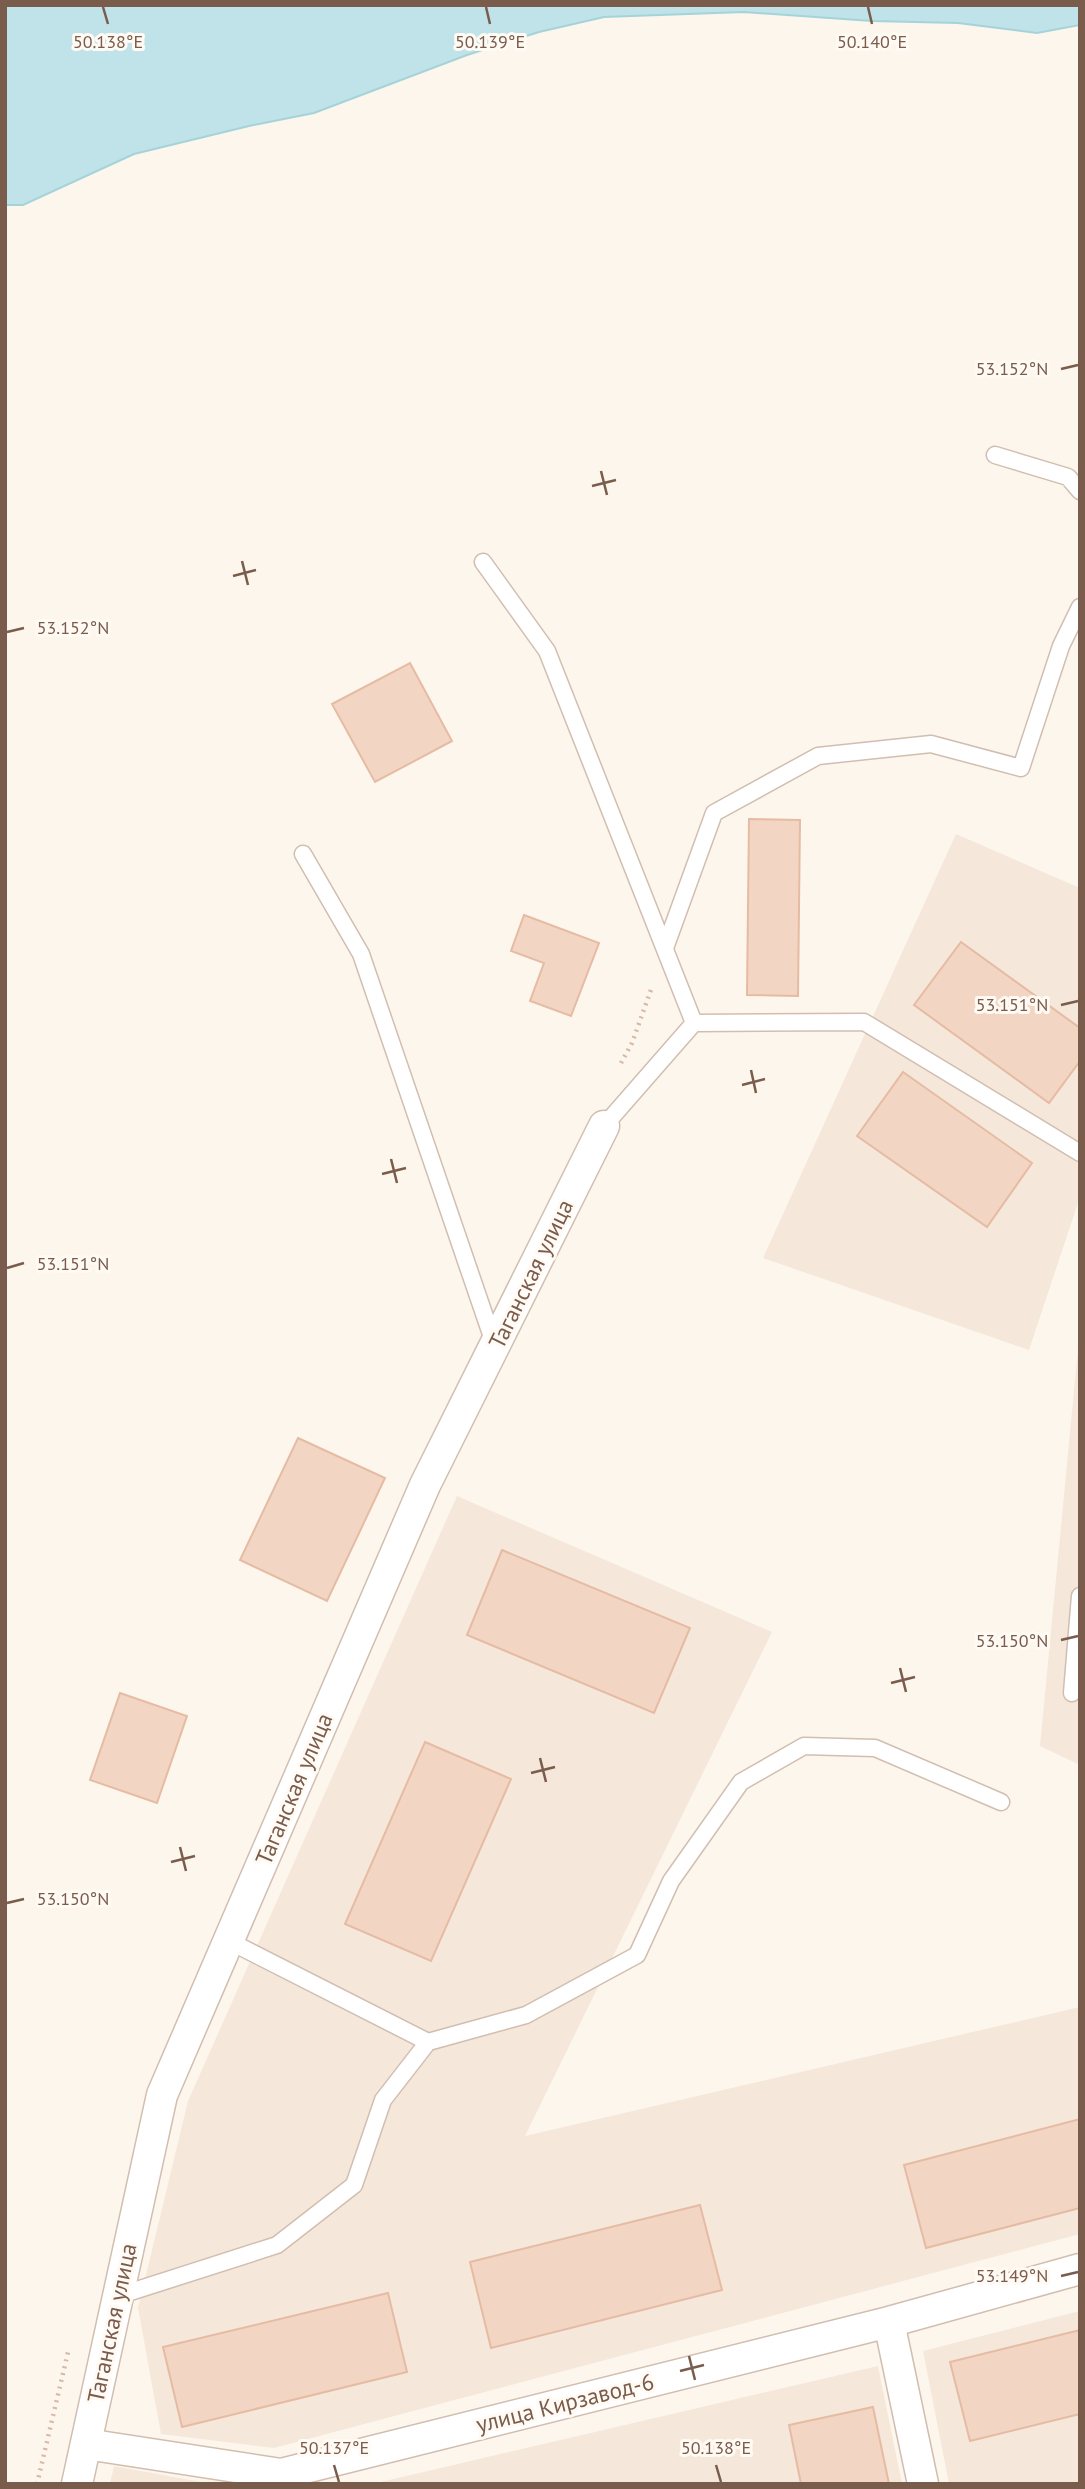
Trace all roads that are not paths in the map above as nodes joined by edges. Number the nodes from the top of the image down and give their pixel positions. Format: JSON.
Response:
{"nodes":[{"id":1,"x":995,"y":455,"type":"dead end"},
{"id":2,"x":1080,"y":491,"type":"edge"},
{"id":3,"x":482,"y":562,"type":"dead end"},
{"id":4,"x":1080,"y":607,"type":"edge"},
{"id":5,"x":303,"y":854,"type":"dead end"},
{"id":6,"x":665,"y":948,"type":"junction"},
{"id":7,"x":694,"y":1023,"type":"junction"},
{"id":8,"x":604,"y":1126,"type":"joint"},
{"id":9,"x":1080,"y":1153,"type":"edge"},
{"id":10,"x":495,"y":1346,"type":"junction"},
{"id":11,"x":1080,"y":1596,"type":"edge"},
{"id":12,"x":1072,"y":1693,"type":"dead end"},
{"id":13,"x":1001,"y":1802,"type":"dead end"},
{"id":14,"x":229,"y":1941,"type":"junction"},
{"id":15,"x":428,"y":2042,"type":"junction"},
{"id":16,"x":1080,"y":2269,"type":"edge"},
{"id":17,"x":118,"y":2296,"type":"junction"},
{"id":18,"x":889,"y":2322,"type":"junction"},
{"id":19,"x":86,"y":2444,"type":"junction"},
{"id":20,"x":280,"y":2479,"type":"edge"},
{"id":21,"x":77,"y":2484,"type":"edge"},
{"id":22,"x":923,"y":2484,"type":"edge"}],
"edges":[{"from":1,"to":2,"type":"lane"},
{"from":3,"to":6,"type":"lane"},
{"from":4,"to":6,"type":"lane"},
{"from":5,"to":10,"type":"lane"},
{"from":6,"to":7,"type":"lane"},
{"from":7,"to":8,"type":"lane"},
{"from":7,"to":9,"type":"lane"},
{"from":8,"to":10,"type":"street","name":"Таганская улица"},
{"from":10,"to":14,"type":"street","name":"Таганская улица"},
{"from":11,"to":12,"type":"lane"},
{"from":13,"to":15,"type":"lane"},
{"from":14,"to":15,"type":"lane"},
{"from":14,"to":17,"type":"street","name":"Таганская улица"},
{"from":15,"to":17,"type":"lane"},
{"from":16,"to":18,"type":"street","name":"улица Кирзавод-6"},
{"from":17,"to":19,"type":"street","name":"Таганская улица"},
{"from":18,"to":20,"type":"street","name":"улица Кирзавод-6"},
{"from":18,"to":22,"type":"street"},
{"from":19,"to":20,"type":"street","name":"улица Кирзавод-6"},
{"from":19,"to":21,"type":"street","name":"Таганская улица"}]}
